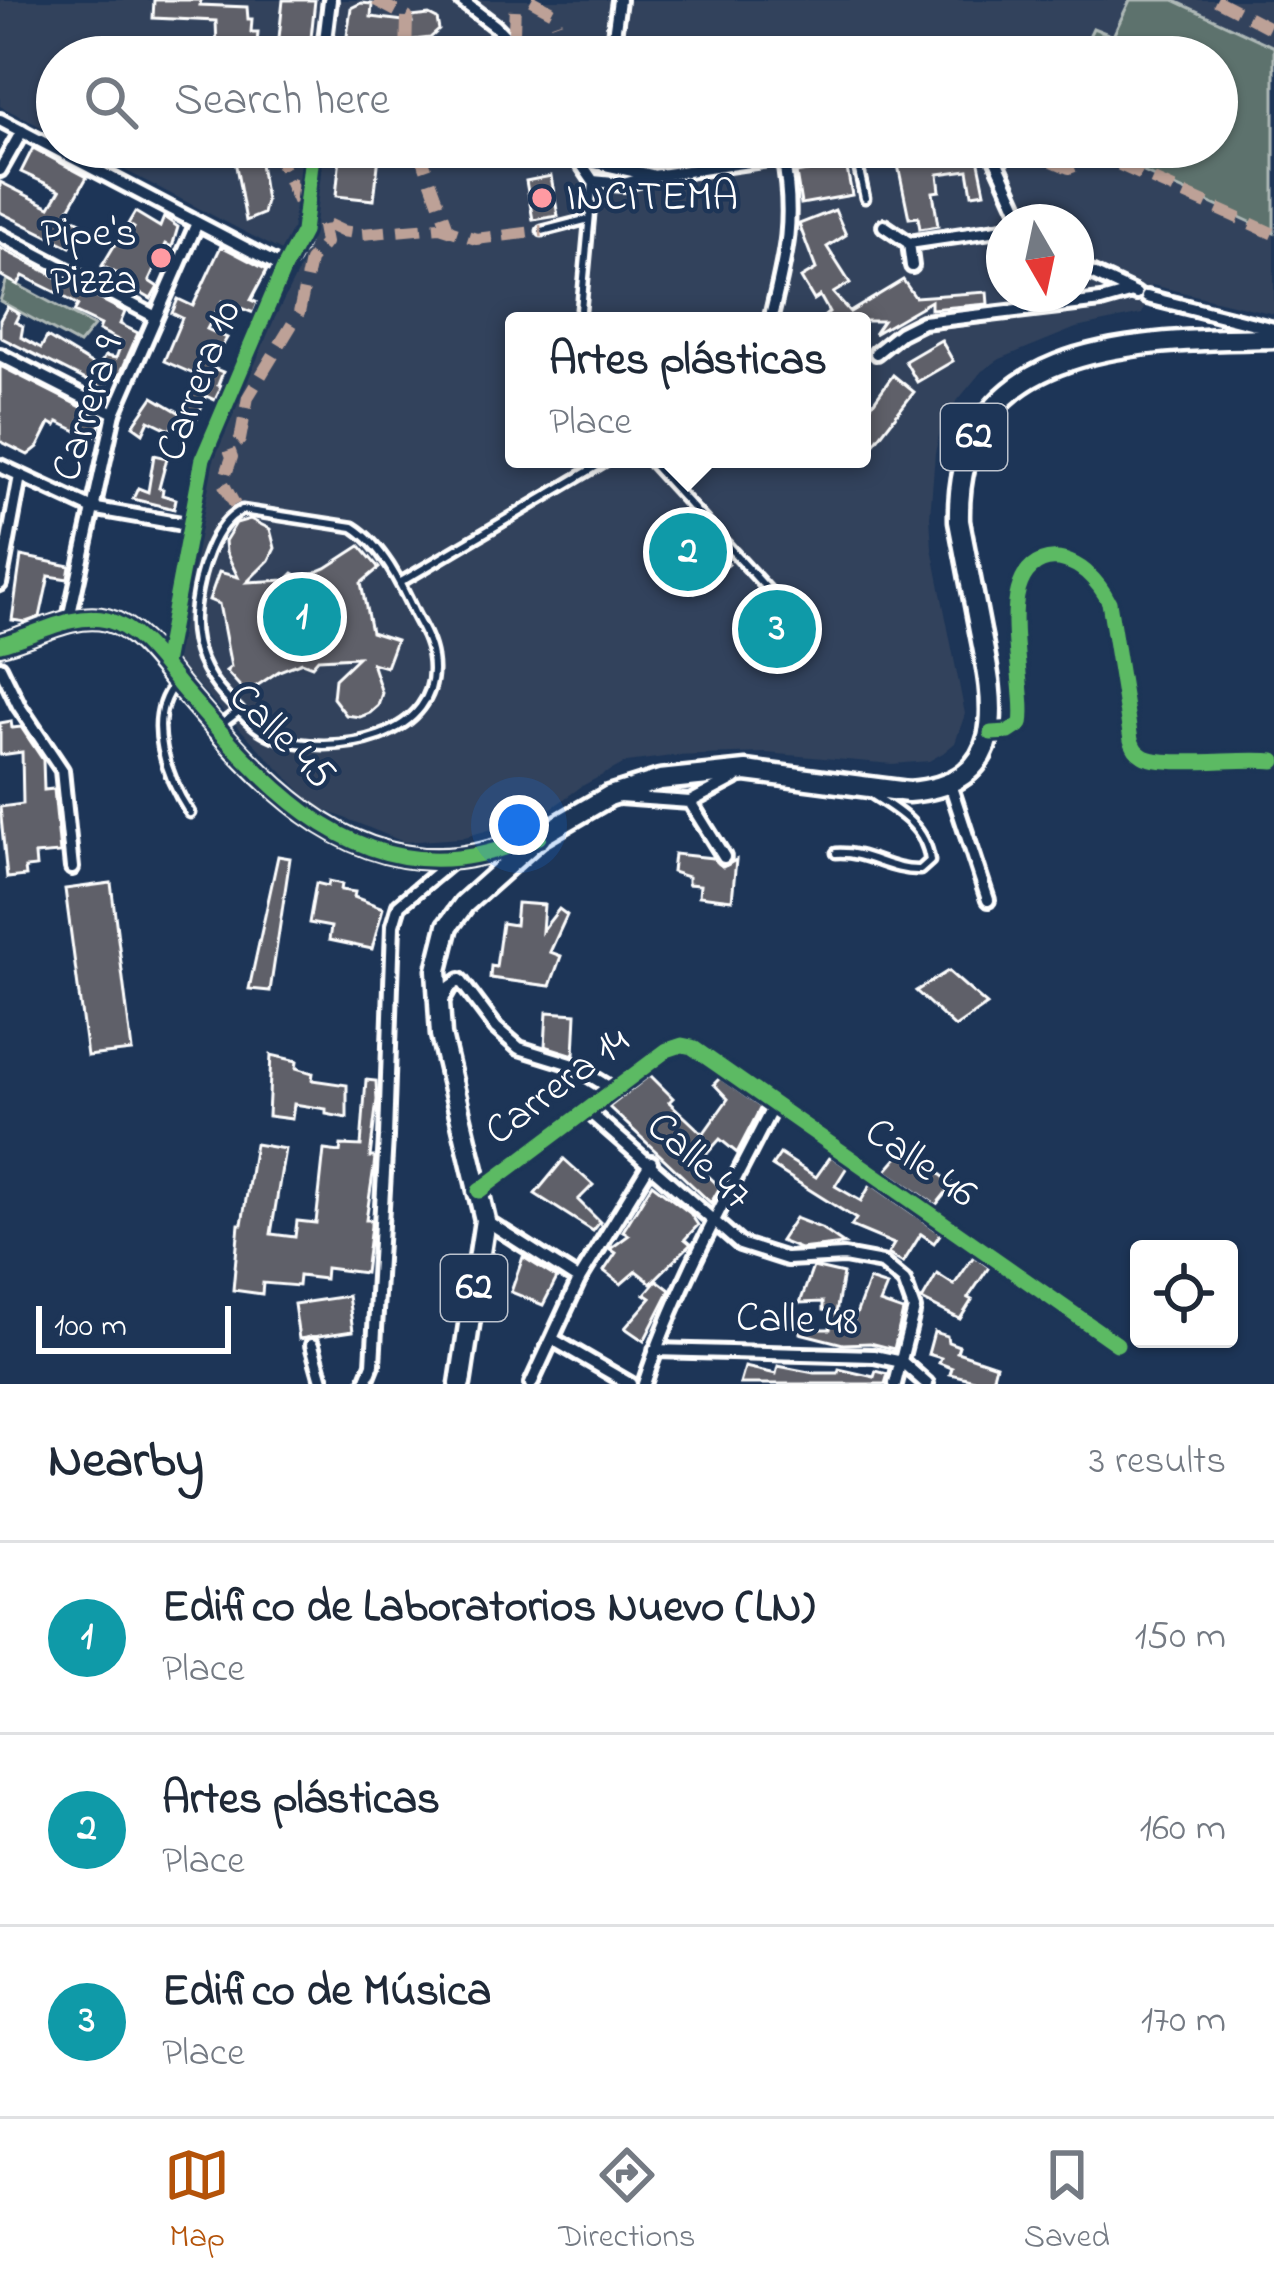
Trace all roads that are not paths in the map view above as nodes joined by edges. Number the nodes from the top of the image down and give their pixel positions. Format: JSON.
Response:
{"nodes":[{"id":1,"x":330,"y":0,"type":"edge"},
{"id":2,"x":461,"y":0,"type":"edge"},
{"id":3,"x":619,"y":0,"type":"edge"},
{"id":4,"x":326,"y":36,"type":"edge"},
{"id":5,"x":505,"y":36,"type":"edge"},
{"id":6,"x":614,"y":36,"type":"edge"},
{"id":7,"x":0,"y":120,"type":"edge"},
{"id":8,"x":22,"y":131,"type":"junction"},
{"id":9,"x":36,"y":138,"type":"edge"},
{"id":10,"x":92,"y":168,"type":"edge"},
{"id":11,"x":311,"y":168,"type":"edge"},
{"id":12,"x":584,"y":168,"type":"edge"},
{"id":13,"x":595,"y":168,"type":"edge"},
{"id":14,"x":606,"y":168,"type":"edge"},
{"id":15,"x":707,"y":168,"type":"edge"},
{"id":16,"x":785,"y":168,"type":"edge"},
{"id":17,"x":857,"y":168,"type":"edge"},
{"id":18,"x":1000,"y":168,"type":"edge"},
{"id":19,"x":0,"y":170,"type":"edge"},
{"id":20,"x":652,"y":176,"type":"junction"},
{"id":21,"x":593,"y":181,"type":"junction"},
{"id":22,"x":865,"y":198,"type":"dead end"},
{"id":23,"x":1016,"y":204,"type":"edge"},
{"id":24,"x":589,"y":219,"type":"junction"},
{"id":25,"x":197,"y":223,"type":"junction"},
{"id":26,"x":884,"y":226,"type":"dead end"},
{"id":27,"x":542,"y":231,"type":"dead end"},
{"id":28,"x":986,"y":232,"type":"edge"},
{"id":29,"x":0,"y":235,"type":"edge"},
{"id":30,"x":909,"y":243,"type":"junction"},
{"id":31,"x":912,"y":266,"type":"dead end"},
{"id":32,"x":284,"y":268,"type":"junction"},
{"id":33,"x":1094,"y":275,"type":"edge"},
{"id":34,"x":1137,"y":295,"type":"junction"},
{"id":35,"x":581,"y":312,"type":"edge"},
{"id":36,"x":772,"y":312,"type":"edge"},
{"id":37,"x":154,"y":316,"type":"junction"},
{"id":38,"x":1274,"y":334,"type":"edge"},
{"id":39,"x":877,"y":353,"type":"dead end"},
{"id":40,"x":0,"y":355,"type":"edge"},
{"id":41,"x":114,"y":413,"type":"junction"},
{"id":42,"x":0,"y":466,"type":"edge"},
{"id":43,"x":594,"y":468,"type":"edge"},
{"id":44,"x":656,"y":468,"type":"edge"},
{"id":45,"x":20,"y":476,"type":"junction"},
{"id":46,"x":91,"y":508,"type":"junction"},
{"id":47,"x":188,"y":525,"type":"junction"},
{"id":48,"x":400,"y":582,"type":"junction"},
{"id":49,"x":0,"y":584,"type":"edge"},
{"id":50,"x":68,"y":623,"type":"junction"},
{"id":51,"x":813,"y":639,"type":"dead end"},
{"id":52,"x":0,"y":644,"type":"edge"},
{"id":53,"x":164,"y":664,"type":"junction"},
{"id":54,"x":0,"y":667,"type":"edge"},
{"id":55,"x":177,"y":682,"type":"junction"},
{"id":56,"x":239,"y":711,"type":"junction"},
{"id":57,"x":218,"y":728,"type":"junction"},
{"id":58,"x":991,"y":733,"type":"junction"},
{"id":59,"x":1274,"y":760,"type":"edge"},
{"id":60,"x":746,"y":772,"type":"junction"},
{"id":61,"x":950,"y":784,"type":"junction"},
{"id":62,"x":862,"y":788,"type":"junction"},
{"id":63,"x":609,"y":796,"type":"junction"},
{"id":64,"x":690,"y":802,"type":"junction"},
{"id":65,"x":190,"y":813,"type":"dead end"},
{"id":66,"x":539,"y":837,"type":"junction"},
{"id":67,"x":836,"y":853,"type":"dead end"},
{"id":68,"x":724,"y":856,"type":"dead end"},
{"id":69,"x":456,"y":858,"type":"junction"},
{"id":70,"x":72,"y":868,"type":"dead end"},
{"id":71,"x":988,"y":900,"type":"dead end"},
{"id":72,"x":439,"y":1005,"type":"junction"},
{"id":73,"x":682,"y":1045,"type":"joint"},
{"id":74,"x":615,"y":1091,"type":"junction"},
{"id":75,"x":773,"y":1106,"type":"junction"},
{"id":76,"x":588,"y":1111,"type":"junction"},
{"id":77,"x":651,"y":1162,"type":"junction"},
{"id":78,"x":479,"y":1192,"type":"junction"},
{"id":79,"x":484,"y":1220,"type":"junction"},
{"id":80,"x":714,"y":1221,"type":"junction"},
{"id":81,"x":580,"y":1280,"type":"junction"},
{"id":82,"x":554,"y":1340,"type":"junction"},
{"id":83,"x":1117,"y":1344,"type":"dead end"},
{"id":84,"x":312,"y":1345,"type":"dead end"},
{"id":85,"x":655,"y":1350,"type":"junction"},
{"id":86,"x":902,"y":1362,"type":"junction"},
{"id":87,"x":323,"y":1384,"type":"edge"},
{"id":88,"x":365,"y":1384,"type":"edge"},
{"id":89,"x":460,"y":1384,"type":"edge"},
{"id":90,"x":531,"y":1384,"type":"edge"},
{"id":91,"x":630,"y":1384,"type":"edge"},
{"id":92,"x":644,"y":1384,"type":"edge"},
{"id":93,"x":896,"y":1384,"type":"edge"},
{"id":94,"x":927,"y":1384,"type":"edge"}],
"edges":[{"from":1,"to":4,"type":"street"},
{"from":2,"to":5,"type":"street"},
{"from":3,"to":6,"type":"street"},
{"from":7,"to":8,"type":"street"},
{"from":8,"to":9,"type":"street"},
{"from":8,"to":19,"type":"street"},
{"from":10,"to":25,"type":"street"},
{"from":11,"to":32,"type":"street","name":"Carrera 10"},
{"from":12,"to":21,"type":"street"},
{"from":13,"to":21,"type":"street"},
{"from":14,"to":20,"type":"street"},
{"from":15,"to":20,"type":"street"},
{"from":16,"to":36,"type":"street"},
{"from":17,"to":22,"type":"lane"},
{"from":18,"to":23,"type":"street"},
{"from":20,"to":21,"type":"street"},
{"from":21,"to":24,"type":"lane"},
{"from":24,"to":27,"type":"lane"},
{"from":24,"to":35,"type":"lane"},
{"from":25,"to":32,"type":"street"},
{"from":25,"to":37,"type":"street","name":"Carrera 9"},
{"from":26,"to":30,"type":"street"},
{"from":28,"to":30,"type":"street"},
{"from":29,"to":37,"type":"street"},
{"from":30,"to":31,"type":"street"},
{"from":32,"to":47,"type":"street","name":"Carrera 10"},
{"from":33,"to":34,"type":"street"},
{"from":34,"to":38,"type":"street"},
{"from":34,"to":39,"type":"street"},
{"from":37,"to":41,"type":"street","name":"Carrera 9"},
{"from":38,"to":58,"type":"main road","number":"62"},
{"from":40,"to":41,"type":"street"},
{"from":41,"to":46,"type":"street","name":"Carrera 9"},
{"from":42,"to":45,"type":"street"},
{"from":43,"to":48,"type":"lane"},
{"from":44,"to":51,"type":"lane"},
{"from":45,"to":46,"type":"street"},
{"from":45,"to":49,"type":"street"},
{"from":46,"to":47,"type":"street"},
{"from":46,"to":50,"type":"street","name":"Carrera 9"},
{"from":47,"to":53,"type":"street","name":"Carrera 10"},
{"from":48,"to":56,"type":"lane"},
{"from":48,"to":56,"type":"lane"},
{"from":50,"to":52,"type":"street","name":"Calle 45"},
{"from":50,"to":53,"type":"street","name":"Calle 45"},
{"from":53,"to":55,"type":"street","name":"Calle 45"},
{"from":54,"to":70,"type":"street"},
{"from":55,"to":57,"type":"street","name":"Calle 45"},
{"from":55,"to":65,"type":"lane"},
{"from":56,"to":57,"type":"lane"},
{"from":57,"to":69,"type":"street","name":"Calle 45"},
{"from":58,"to":59,"type":"street"},
{"from":58,"to":61,"type":"main road"},
{"from":60,"to":62,"type":"main road","number":"62"},
{"from":60,"to":63,"type":"main road","number":"62"},
{"from":60,"to":64,"type":"street"},
{"from":61,"to":62,"type":"main road","number":"62"},
{"from":61,"to":71,"type":"street"},
{"from":62,"to":67,"type":"lane"},
{"from":63,"to":64,"type":"street"},
{"from":63,"to":66,"type":"main road","number":"62"},
{"from":64,"to":68,"type":"street"},
{"from":66,"to":69,"type":"street","name":"Calle 45"},
{"from":66,"to":72,"type":"main road","number":"62"},
{"from":69,"to":88,"type":"street"},
{"from":72,"to":74,"type":"street","name":"Calle 47"},
{"from":72,"to":78,"type":"main road","number":"62"},
{"from":73,"to":74,"type":"street","name":"Carrera 14"},
{"from":73,"to":75,"type":"street","name":"Calle 46"},
{"from":74,"to":76,"type":"street","name":"Carrera 14"},
{"from":75,"to":80,"type":"street"},
{"from":75,"to":83,"type":"street","name":"Calle 46"},
{"from":76,"to":77,"type":"street","name":"Calle 47"},
{"from":76,"to":78,"type":"street","name":"Carrera 14"},
{"from":77,"to":80,"type":"street","name":"Calle 47"},
{"from":77,"to":81,"type":"street"},
{"from":78,"to":79,"type":"main road","number":"62"},
{"from":79,"to":81,"type":"street"},
{"from":79,"to":89,"type":"main road","number":"62"},
{"from":80,"to":85,"type":"street"},
{"from":80,"to":86,"type":"street","name":"Calle 47"},
{"from":81,"to":82,"type":"street"},
{"from":82,"to":90,"type":"street"},
{"from":82,"to":91,"type":"street"},
{"from":84,"to":87,"type":"street"},
{"from":85,"to":86,"type":"street","name":"Calle 48"},
{"from":85,"to":92,"type":"street"},
{"from":86,"to":93,"type":"street"},
{"from":86,"to":94,"type":"street","name":"Calle 48"}]}
